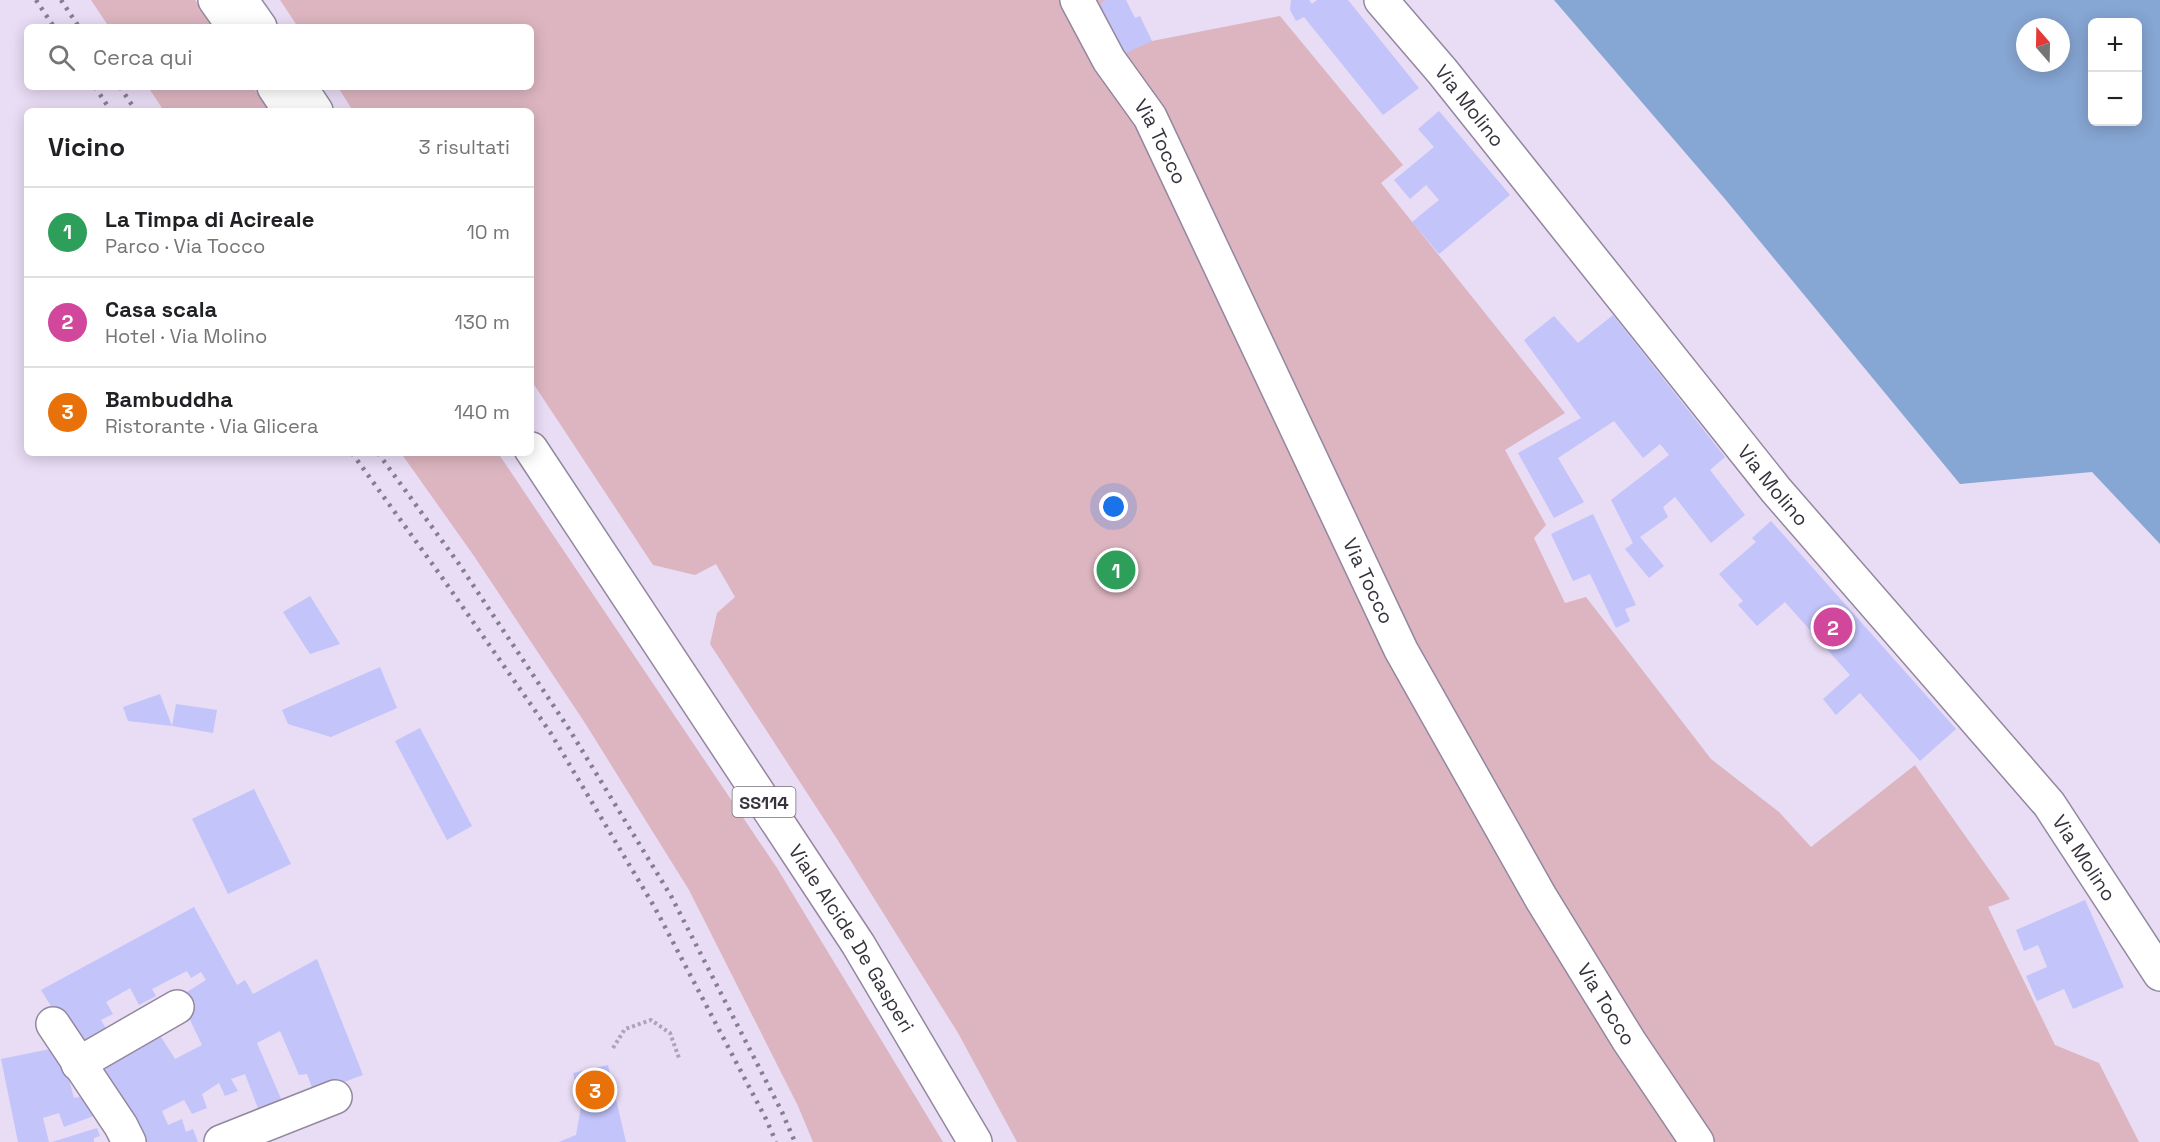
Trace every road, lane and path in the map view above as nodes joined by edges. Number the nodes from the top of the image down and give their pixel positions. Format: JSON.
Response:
{"nodes":[{"id":1,"x":215,"y":0,"type":"edge"},
{"id":2,"x":241,"y":0,"type":"edge"},
{"id":3,"x":1077,"y":0,"type":"edge"},
{"id":4,"x":1381,"y":0,"type":"edge"},
{"id":5,"x":232,"y":24,"type":"edge"},
{"id":6,"x":258,"y":24,"type":"edge"},
{"id":7,"x":276,"y":90,"type":"edge"},
{"id":8,"x":302,"y":90,"type":"edge"},
{"id":9,"x":288,"y":108,"type":"edge"},
{"id":10,"x":314,"y":108,"type":"edge"},
{"id":11,"x":535,"y":456,"type":"edge"},
{"id":12,"x":2160,"y":974,"type":"edge"},
{"id":13,"x":177,"y":1007,"type":"dead end"},
{"id":14,"x":53,"y":1024,"type":"dead end"},
{"id":15,"x":613,"y":1048,"type":"dead end"},
{"id":16,"x":679,"y":1058,"type":"dead end"},
{"id":17,"x":78,"y":1064,"type":"junction"},
{"id":18,"x":335,"y":1097,"type":"dead end"},
{"id":19,"x":129,"y":1142,"type":"edge"},
{"id":20,"x":221,"y":1142,"type":"edge"},
{"id":21,"x":975,"y":1142,"type":"edge"},
{"id":22,"x":1697,"y":1142,"type":"edge"}],
"edges":[{"from":1,"to":5,"type":"street"},
{"from":2,"to":6,"type":"street"},
{"from":3,"to":22,"type":"street","name":"Via Tocco"},
{"from":4,"to":12,"type":"street","name":"Via Molino"},
{"from":7,"to":9,"type":"street"},
{"from":8,"to":10,"type":"street"},
{"from":11,"to":21,"type":"street","name":"Viale Alcide De Gasperi","number":"SS114"},
{"from":13,"to":17,"type":"street"},
{"from":14,"to":17,"type":"street"},
{"from":15,"to":16,"type":"path"},
{"from":17,"to":19,"type":"street"},
{"from":18,"to":20,"type":"street"}]}
